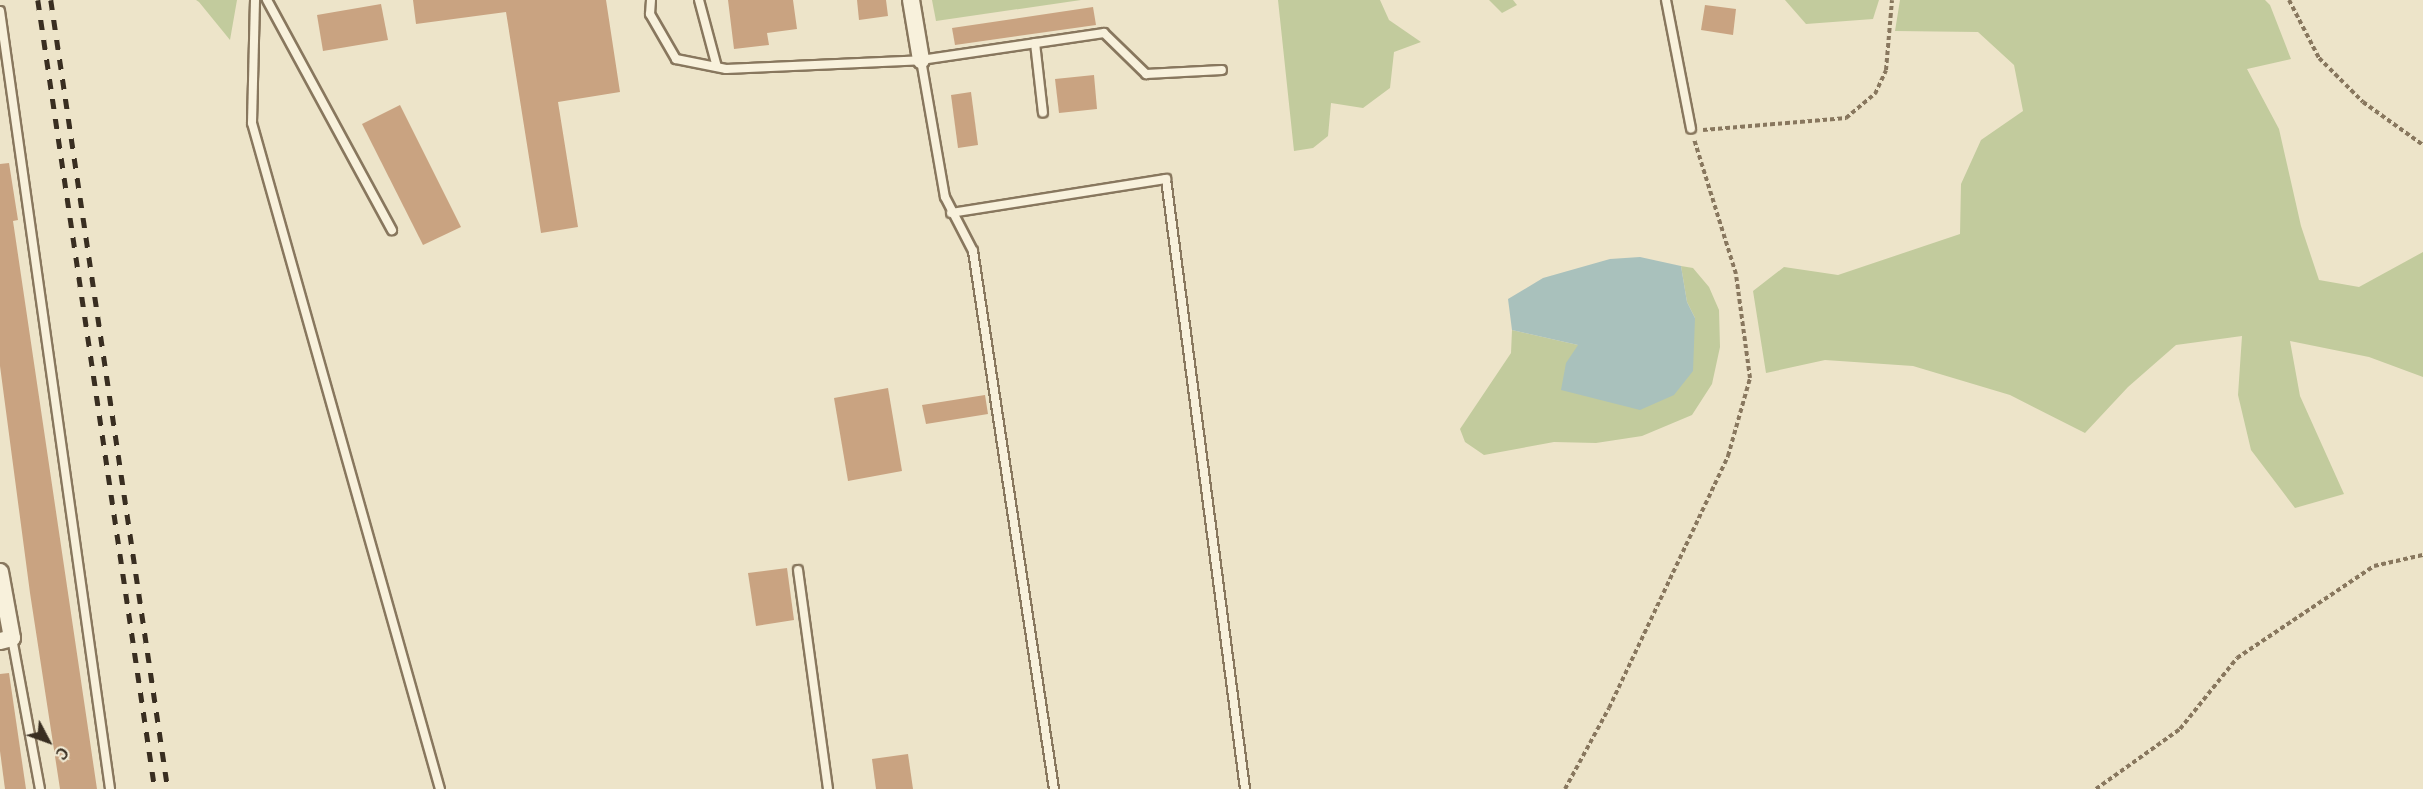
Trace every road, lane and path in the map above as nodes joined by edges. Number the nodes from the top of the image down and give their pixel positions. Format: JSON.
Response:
{"nodes":[{"id":1,"x":255,"y":0,"type":"edge"},
{"id":2,"x":267,"y":0,"type":"edge"},
{"id":3,"x":651,"y":0,"type":"edge"},
{"id":4,"x":699,"y":0,"type":"edge"},
{"id":5,"x":911,"y":0,"type":"edge"},
{"id":6,"x":1666,"y":0,"type":"edge"},
{"id":7,"x":1892,"y":0,"type":"edge"},
{"id":8,"x":2289,"y":0,"type":"edge"},
{"id":9,"x":0,"y":11,"type":"edge"},
{"id":10,"x":1035,"y":43,"type":"junction"},
{"id":11,"x":921,"y":60,"type":"junction"},
{"id":12,"x":717,"y":67,"type":"junction"},
{"id":13,"x":1222,"y":70,"type":"dead end"},
{"id":14,"x":1043,"y":114,"type":"dead end"},
{"id":15,"x":1691,"y":129,"type":"junction"},
{"id":16,"x":2423,"y":145,"type":"edge"},
{"id":17,"x":951,"y":213,"type":"junction"},
{"id":18,"x":392,"y":230,"type":"dead end"},
{"id":19,"x":2423,"y":555,"type":"edge"},
{"id":20,"x":798,"y":570,"type":"dead end"},
{"id":21,"x":0,"y":572,"type":"edge"},
{"id":22,"x":6,"y":640,"type":"edge"},
{"id":23,"x":40,"y":789,"type":"edge"},
{"id":24,"x":110,"y":789,"type":"edge"},
{"id":25,"x":440,"y":789,"type":"edge"},
{"id":26,"x":828,"y":789,"type":"edge"},
{"id":27,"x":1054,"y":789,"type":"edge"},
{"id":28,"x":1245,"y":789,"type":"edge"},
{"id":29,"x":1565,"y":789,"type":"edge"},
{"id":30,"x":2096,"y":789,"type":"edge"}],
"edges":[{"from":1,"to":25,"type":"lane"},
{"from":2,"to":18,"type":"lane"},
{"from":3,"to":12,"type":"lane"},
{"from":4,"to":12,"type":"lane"},
{"from":5,"to":11,"type":"street"},
{"from":6,"to":15,"type":"lane"},
{"from":7,"to":15,"type":"path"},
{"from":8,"to":16,"type":"path"},
{"from":9,"to":24,"type":"lane"},
{"from":10,"to":11,"type":"lane"},
{"from":10,"to":13,"type":"lane"},
{"from":10,"to":14,"type":"lane"},
{"from":11,"to":12,"type":"lane"},
{"from":11,"to":17,"type":"lane"},
{"from":15,"to":29,"type":"path"},
{"from":17,"to":27,"type":"lane"},
{"from":17,"to":28,"type":"lane"},
{"from":19,"to":30,"type":"path"},
{"from":20,"to":26,"type":"lane"},
{"from":21,"to":22,"type":"street"},
{"from":22,"to":23,"type":"lane"}]}
